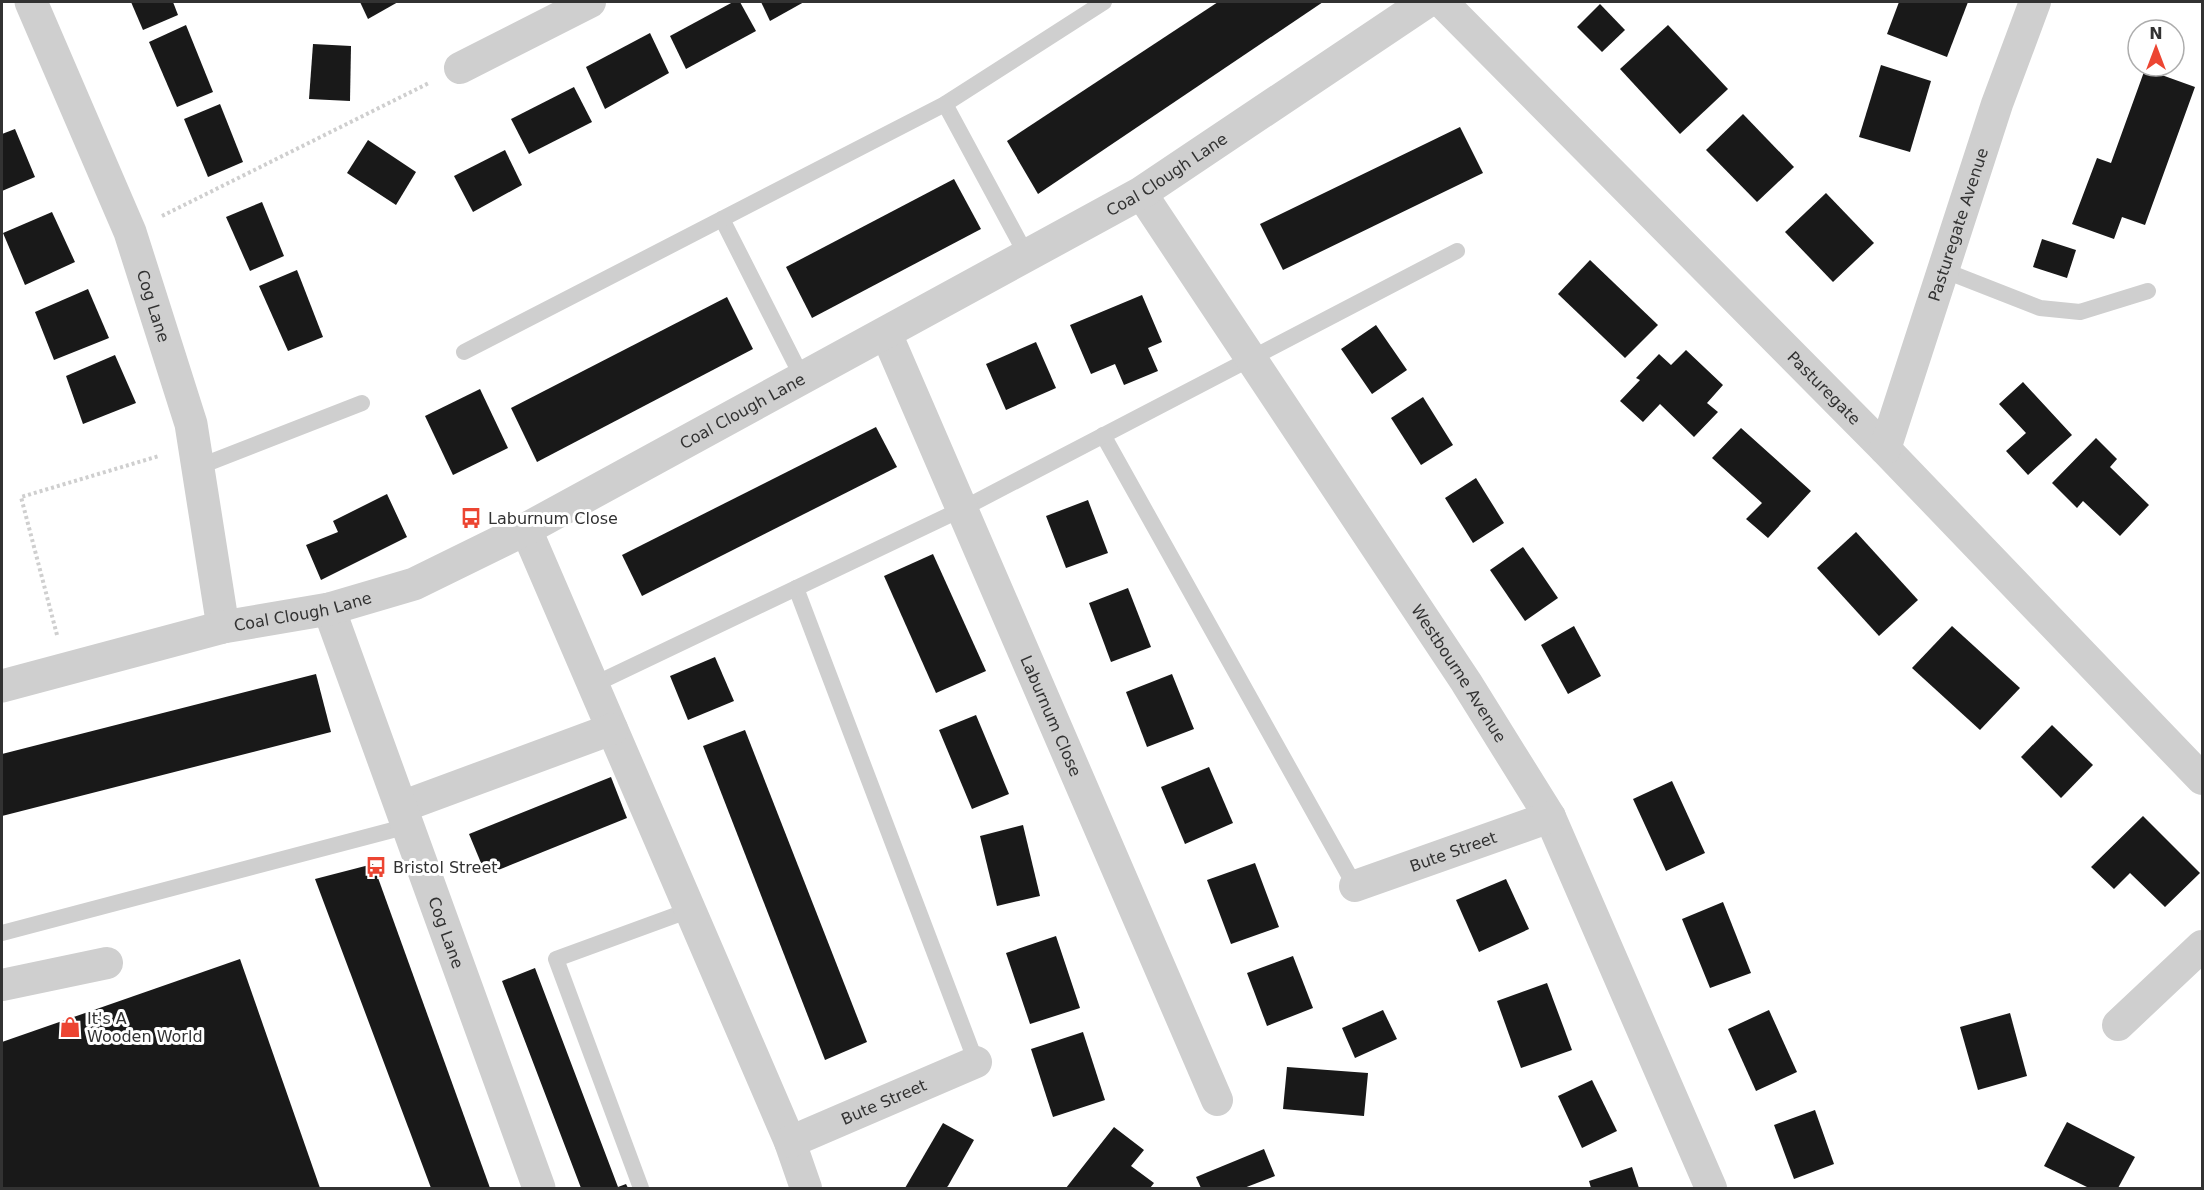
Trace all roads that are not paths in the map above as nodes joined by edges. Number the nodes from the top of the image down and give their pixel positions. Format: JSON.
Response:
{"nodes":[{"id":1,"x":31,"y":2,"type":"edge"},
{"id":2,"x":590,"y":2,"type":"edge"},
{"id":3,"x":1104,"y":2,"type":"edge"},
{"id":4,"x":1426,"y":2,"type":"edge"},
{"id":5,"x":1442,"y":2,"type":"edge"},
{"id":6,"x":2035,"y":2,"type":"edge"},
{"id":7,"x":460,"y":68,"type":"road end"},
{"id":8,"x":945,"y":104,"type":"junction"},
{"id":9,"x":1141,"y":192,"type":"junction"},
{"id":10,"x":722,"y":219,"type":"junction"},
{"id":11,"x":1457,"y":251,"type":"dead end"},
{"id":12,"x":1027,"y":256,"type":"junction"},
{"id":13,"x":1943,"y":270,"type":"junction"},
{"id":14,"x":2148,"y":291,"type":"dead end"},
{"id":15,"x":886,"y":333,"type":"junction"},
{"id":16,"x":464,"y":352,"type":"dead end"},
{"id":17,"x":1251,"y":358,"type":"junction"},
{"id":18,"x":802,"y":377,"type":"junction"},
{"id":19,"x":362,"y":402,"type":"dead end"},
{"id":20,"x":1103,"y":435,"type":"junction"},
{"id":21,"x":1885,"y":449,"type":"junction"},
{"id":22,"x":196,"y":456,"type":"junction"},
{"id":23,"x":962,"y":508,"type":"junction"},
{"id":24,"x":526,"y":529,"type":"junction"},
{"id":25,"x":796,"y":588,"type":"junction"},
{"id":26,"x":329,"y":609,"type":"junction"},
{"id":27,"x":223,"y":627,"type":"junction"},
{"id":28,"x":593,"y":685,"type":"junction"},
{"id":29,"x":2,"y":686,"type":"edge"},
{"id":30,"x":612,"y":729,"type":"junction"},
{"id":31,"x":2202,"y":779,"type":"edge"},
{"id":32,"x":405,"y":817,"type":"junction"},
{"id":33,"x":1550,"y":817,"type":"junction"},
{"id":34,"x":1355,"y":886,"type":"joint"},
{"id":35,"x":690,"y":910,"type":"junction"},
{"id":36,"x":2,"y":933,"type":"edge"},
{"id":37,"x":2202,"y":946,"type":"edge"},
{"id":38,"x":107,"y":963,"type":"dead end"},
{"id":39,"x":2,"y":985,"type":"edge"},
{"id":40,"x":2118,"y":1025,"type":"dead end"},
{"id":41,"x":976,"y":1062,"type":"joint"},
{"id":42,"x":1217,"y":1100,"type":"dead end"},
{"id":43,"x":790,"y":1142,"type":"junction"},
{"id":44,"x":539,"y":1188,"type":"edge"},
{"id":45,"x":641,"y":1188,"type":"edge"},
{"id":46,"x":806,"y":1188,"type":"edge"},
{"id":47,"x":1711,"y":1188,"type":"edge"}],
"edges":[{"from":1,"to":22,"type":"street","name":"Cog Lane"},
{"from":2,"to":7,"type":"street"},
{"from":3,"to":8,"type":"lane"},
{"from":4,"to":9,"type":"street","name":"Coal Clough Lane"},
{"from":5,"to":21,"type":"street","name":"Pasturegate"},
{"from":6,"to":13,"type":"street","name":"Pasturegate Avenue"},
{"from":8,"to":10,"type":"lane"},
{"from":8,"to":12,"type":"lane"},
{"from":9,"to":12,"type":"street","name":"Coal Clough Lane"},
{"from":9,"to":17,"type":"street","name":"Westbourne Avenue"},
{"from":10,"to":16,"type":"lane"},
{"from":10,"to":18,"type":"lane"},
{"from":11,"to":17,"type":"lane"},
{"from":12,"to":15,"type":"street","name":"Coal Clough Lane"},
{"from":13,"to":14,"type":"lane"},
{"from":13,"to":21,"type":"street","name":"Pasturegate Avenue"},
{"from":15,"to":18,"type":"street","name":"Coal Clough Lane"},
{"from":15,"to":23,"type":"street","name":"Laburnum Close"},
{"from":17,"to":20,"type":"lane"},
{"from":17,"to":33,"type":"street","name":"Westbourne Avenue"},
{"from":18,"to":24,"type":"street","name":"Coal Clough Lane"},
{"from":19,"to":22,"type":"lane"},
{"from":20,"to":23,"type":"lane"},
{"from":20,"to":34,"type":"lane"},
{"from":21,"to":31,"type":"street","name":"Pasturegate"},
{"from":22,"to":27,"type":"street","name":"Cog Lane"},
{"from":23,"to":25,"type":"lane"},
{"from":23,"to":42,"type":"street","name":"Laburnum Close"},
{"from":24,"to":26,"type":"street","name":"Coal Clough Lane"},
{"from":24,"to":28,"type":"street"},
{"from":25,"to":28,"type":"lane"},
{"from":25,"to":41,"type":"lane"},
{"from":26,"to":27,"type":"street","name":"Coal Clough Lane"},
{"from":26,"to":32,"type":"street","name":"Cog Lane"},
{"from":27,"to":29,"type":"street","name":"Coal Clough Lane"},
{"from":28,"to":30,"type":"street"},
{"from":30,"to":32,"type":"street"},
{"from":30,"to":35,"type":"street"},
{"from":32,"to":36,"type":"lane"},
{"from":32,"to":44,"type":"street","name":"Cog Lane"},
{"from":33,"to":34,"type":"street","name":"Bute Street"},
{"from":33,"to":47,"type":"street","name":"Westbourne Avenue"},
{"from":35,"to":43,"type":"street"},
{"from":35,"to":45,"type":"lane"},
{"from":37,"to":40,"type":"street"},
{"from":38,"to":39,"type":"street"},
{"from":41,"to":43,"type":"street","name":"Bute Street"},
{"from":43,"to":46,"type":"street"}]}
